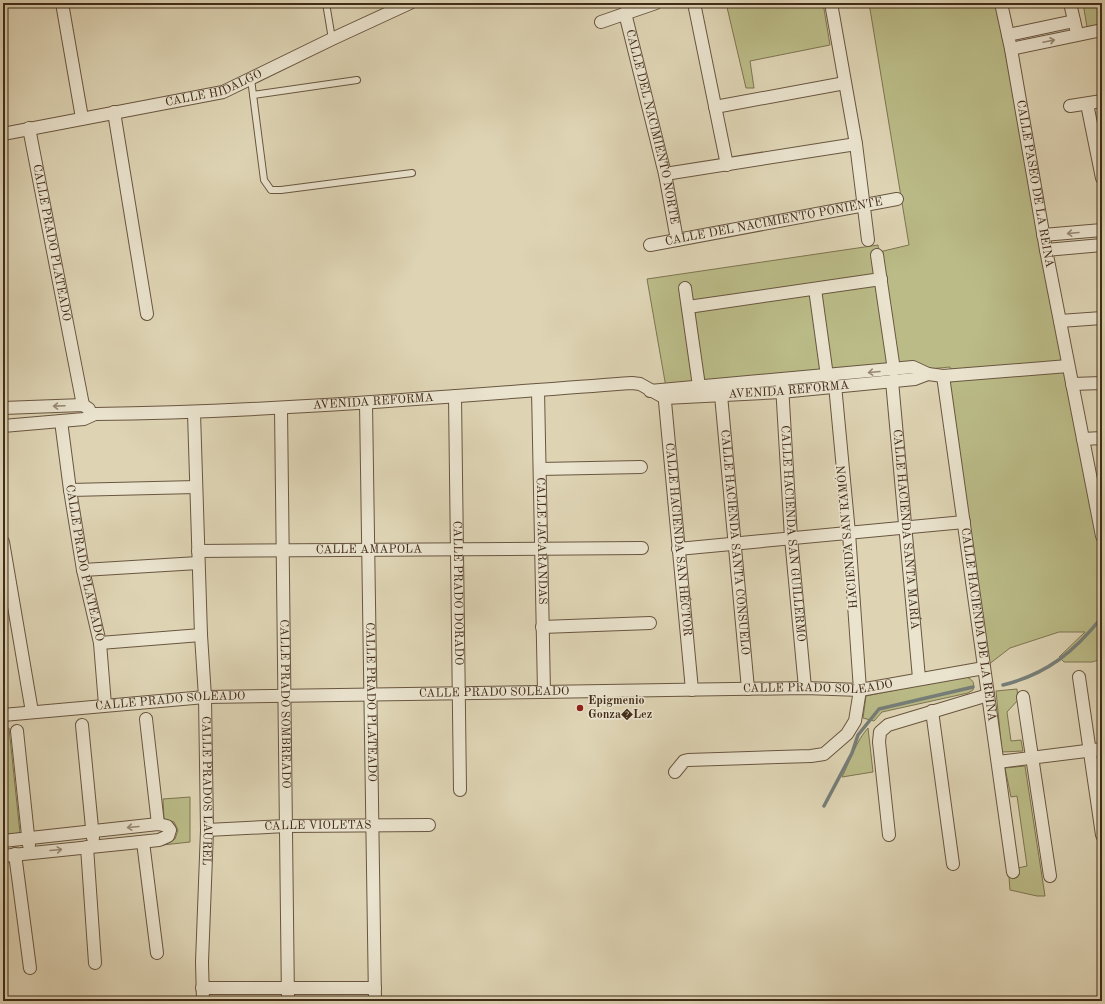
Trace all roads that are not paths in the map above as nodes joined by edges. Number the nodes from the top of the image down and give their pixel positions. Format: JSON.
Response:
{"nodes":[{"id":1,"x":62,"y":3,"type":"edge"},
{"id":2,"x":326,"y":3,"type":"edge"},
{"id":3,"x":410,"y":3,"type":"edge"},
{"id":4,"x":656,"y":3,"type":"edge"},
{"id":5,"x":694,"y":3,"type":"edge"},
{"id":6,"x":831,"y":3,"type":"edge"},
{"id":7,"x":1001,"y":3,"type":"edge"},
{"id":8,"x":1070,"y":3,"type":"edge"},
{"id":9,"x":625,"y":13,"type":"junction"},
{"id":10,"x":1074,"y":21,"type":"junction"},
{"id":11,"x":601,"y":22,"type":"dead end"},
{"id":12,"x":1102,"y":30,"type":"edge"},
{"id":13,"x":1008,"y":35,"type":"junction"},
{"id":14,"x":1078,"y":35,"type":"junction"},
{"id":15,"x":332,"y":39,"type":"junction"},
{"id":16,"x":1011,"y":49,"type":"junction"},
{"id":17,"x":251,"y":80,"type":"junction"},
{"id":18,"x":357,"y":80,"type":"dead end"},
{"id":19,"x":845,"y":83,"type":"junction"},
{"id":20,"x":253,"y":95,"type":"junction"},
{"id":21,"x":1102,"y":101,"type":"edge"},
{"id":22,"x":1087,"y":104,"type":"junction"},
{"id":23,"x":1070,"y":106,"type":"dead end"},
{"id":24,"x":715,"y":107,"type":"junction"},
{"id":25,"x":114,"y":112,"type":"junction"},
{"id":26,"x":82,"y":118,"type":"junction"},
{"id":27,"x":28,"y":128,"type":"junction"},
{"id":28,"x":3,"y":134,"type":"edge"},
{"id":29,"x":856,"y":144,"type":"junction"},
{"id":30,"x":727,"y":165,"type":"junction"},
{"id":31,"x":1101,"y":172,"type":"edge"},
{"id":32,"x":412,"y":173,"type":"dead end"},
{"id":33,"x":665,"y":174,"type":"junction"},
{"id":34,"x":897,"y":199,"type":"dead end"},
{"id":35,"x":864,"y":206,"type":"junction"},
{"id":36,"x":1102,"y":230,"type":"edge"},
{"id":37,"x":1043,"y":235,"type":"junction"},
{"id":38,"x":677,"y":240,"type":"junction"},
{"id":39,"x":868,"y":240,"type":"dead end"},
{"id":40,"x":650,"y":245,"type":"dead end"},
{"id":41,"x":1102,"y":245,"type":"edge"},
{"id":42,"x":1046,"y":250,"type":"junction"},
{"id":43,"x":877,"y":255,"type":"dead end"},
{"id":44,"x":881,"y":279,"type":"junction"},
{"id":45,"x":685,"y":288,"type":"dead end"},
{"id":46,"x":814,"y":289,"type":"junction"},
{"id":47,"x":688,"y":307,"type":"junction"},
{"id":48,"x":147,"y":314,"type":"dead end"},
{"id":49,"x":1102,"y":318,"type":"edge"},
{"id":50,"x":1060,"y":322,"type":"junction"},
{"id":51,"x":1068,"y":366,"type":"junction"},
{"id":52,"x":893,"y":375,"type":"junction"},
{"id":53,"x":943,"y":376,"type":"junction"},
{"id":54,"x":831,"y":381,"type":"junction"},
{"id":55,"x":1102,"y":383,"type":"edge"},
{"id":56,"x":1072,"y":384,"type":"junction"},
{"id":57,"x":782,"y":386,"type":"junction"},
{"id":58,"x":538,"y":390,"type":"junction"},
{"id":59,"x":700,"y":391,"type":"junction"},
{"id":60,"x":664,"y":393,"type":"junction"},
{"id":61,"x":721,"y":395,"type":"junction"},
{"id":62,"x":455,"y":396,"type":"junction"},
{"id":63,"x":366,"y":403,"type":"junction"},
{"id":64,"x":83,"y":405,"type":"junction"},
{"id":65,"x":3,"y":408,"type":"edge"},
{"id":66,"x":281,"y":408,"type":"junction"},
{"id":67,"x":194,"y":412,"type":"junction"},
{"id":68,"x":95,"y":414,"type":"junction"},
{"id":69,"x":61,"y":421,"type":"junction"},
{"id":70,"x":3,"y":426,"type":"edge"},
{"id":71,"x":1102,"y":438,"type":"edge"},
{"id":72,"x":1083,"y":440,"type":"junction"},
{"id":73,"x":641,"y":467,"type":"dead end"},
{"id":74,"x":540,"y":469,"type":"junction"},
{"id":75,"x":196,"y":487,"type":"junction"},
{"id":76,"x":70,"y":490,"type":"junction"},
{"id":77,"x":1098,"y":495,"type":"edge"},
{"id":78,"x":964,"y":522,"type":"junction"},
{"id":79,"x":906,"y":527,"type":"junction"},
{"id":80,"x":849,"y":533,"type":"junction"},
{"id":81,"x":1102,"y":536,"type":"edge"},
{"id":82,"x":791,"y":538,"type":"junction"},
{"id":83,"x":3,"y":542,"type":"edge"},
{"id":84,"x":734,"y":544,"type":"junction"},
{"id":85,"x":642,"y":548,"type":"dead end"},
{"id":86,"x":457,"y":549,"type":"junction"},
{"id":87,"x":541,"y":549,"type":"junction"},
{"id":88,"x":678,"y":549,"type":"junction"},
{"id":89,"x":283,"y":550,"type":"junction"},
{"id":90,"x":368,"y":550,"type":"junction"},
{"id":91,"x":198,"y":551,"type":"junction"},
{"id":92,"x":198,"y":563,"type":"junction"},
{"id":93,"x":83,"y":570,"type":"junction"},
{"id":94,"x":650,"y":624,"type":"dead end"},
{"id":95,"x":542,"y":627,"type":"junction"},
{"id":96,"x":201,"y":635,"type":"junction"},
{"id":97,"x":100,"y":643,"type":"junction"},
{"id":98,"x":984,"y":668,"type":"junction"},
{"id":99,"x":1079,"y":677,"type":"dead end"},
{"id":100,"x":919,"y":678,"type":"junction"},
{"id":101,"x":804,"y":688,"type":"junction"},
{"id":102,"x":748,"y":689,"type":"junction"},
{"id":103,"x":692,"y":690,"type":"junction"},
{"id":104,"x":860,"y":690,"type":"junction"},
{"id":105,"x":544,"y":692,"type":"junction"},
{"id":106,"x":459,"y":694,"type":"junction"},
{"id":107,"x":370,"y":695,"type":"junction"},
{"id":108,"x":988,"y":695,"type":"junction"},
{"id":109,"x":284,"y":696,"type":"junction"},
{"id":110,"x":205,"y":697,"type":"junction"},
{"id":111,"x":1023,"y":697,"type":"dead end"},
{"id":112,"x":105,"y":705,"type":"junction"},
{"id":113,"x":932,"y":711,"type":"junction"},
{"id":114,"x":32,"y":712,"type":"junction"},
{"id":115,"x":3,"y":715,"type":"edge"},
{"id":116,"x":146,"y":719,"type":"dead end"},
{"id":117,"x":82,"y":725,"type":"dead end"},
{"id":118,"x":17,"y":731,"type":"dead end"},
{"id":119,"x":1096,"y":750,"type":"edge"},
{"id":120,"x":1032,"y":758,"type":"junction"},
{"id":121,"x":998,"y":762,"type":"junction"},
{"id":122,"x":675,"y":772,"type":"dead end"},
{"id":123,"x":460,"y":790,"type":"dead end"},
{"id":124,"x":158,"y":824,"type":"junction"},
{"id":125,"x":372,"y":825,"type":"junction"},
{"id":126,"x":429,"y":825,"type":"dead end"},
{"id":127,"x":286,"y":826,"type":"junction"},
{"id":128,"x":92,"y":830,"type":"junction"},
{"id":129,"x":207,"y":830,"type":"junction"},
{"id":130,"x":889,"y":835,"type":"dead end"},
{"id":131,"x":1102,"y":835,"type":"edge"},
{"id":132,"x":28,"y":838,"type":"junction"},
{"id":133,"x":3,"y":841,"type":"edge"},
{"id":134,"x":143,"y":842,"type":"junction"},
{"id":135,"x":90,"y":847,"type":"junction"},
{"id":136,"x":30,"y":853,"type":"junction"},
{"id":137,"x":9,"y":855,"type":"edge"},
{"id":138,"x":952,"y":864,"type":"dead end"},
{"id":139,"x":1013,"y":872,"type":"dead end"},
{"id":140,"x":1050,"y":876,"type":"dead end"},
{"id":141,"x":157,"y":953,"type":"dead end"},
{"id":142,"x":95,"y":963,"type":"dead end"},
{"id":143,"x":30,"y":968,"type":"dead end"},
{"id":144,"x":202,"y":988,"type":"junction"},
{"id":145,"x":288,"y":988,"type":"junction"},
{"id":146,"x":375,"y":988,"type":"junction"},
{"id":147,"x":203,"y":1001,"type":"edge"},
{"id":148,"x":288,"y":1001,"type":"edge"},
{"id":149,"x":375,"y":1001,"type":"edge"}],
"edges":[{"from":1,"to":26,"type":"street"},
{"from":2,"to":15,"type":"lane"},
{"from":3,"to":15,"type":"street","name":"CALLE HIDALGO"},
{"from":4,"to":9,"type":"street"},
{"from":5,"to":24,"type":"street"},
{"from":6,"to":19,"type":"street"},
{"from":7,"to":13,"type":"street","name":"CALLE PASEO DE LA REINA"},
{"from":8,"to":10,"type":"street"},
{"from":9,"to":11,"type":"street"},
{"from":9,"to":33,"type":"street","name":"CALLE DEL NACIMIENTO NORTE"},
{"from":10,"to":13,"type":"street"},
{"from":10,"to":14,"type":"street"},
{"from":12,"to":14,"type":"street"},
{"from":13,"to":16,"type":"street","name":"CALLE PASEO DE LA REINA"},
{"from":16,"to":14,"type":"street","one_way":true},
{"from":15,"to":17,"type":"street","name":"CALLE HIDALGO"},
{"from":16,"to":37,"type":"street","name":"CALLE PASEO DE LA REINA"},
{"from":17,"to":20,"type":"lane"},
{"from":17,"to":25,"type":"street","name":"CALLE HIDALGO"},
{"from":18,"to":20,"type":"lane"},
{"from":19,"to":24,"type":"street"},
{"from":19,"to":29,"type":"street"},
{"from":20,"to":32,"type":"lane"},
{"from":21,"to":22,"type":"street"},
{"from":22,"to":23,"type":"street"},
{"from":22,"to":31,"type":"street"},
{"from":24,"to":30,"type":"street"},
{"from":25,"to":26,"type":"street","name":"CALLE HIDALGO"},
{"from":25,"to":48,"type":"street"},
{"from":26,"to":27,"type":"street","name":"CALLE HIDALGO"},
{"from":27,"to":28,"type":"street","name":"CALLE HIDALGO"},
{"from":27,"to":64,"type":"street","name":"CALLE PRADO PLATEADO"},
{"from":29,"to":30,"type":"street"},
{"from":29,"to":35,"type":"street"},
{"from":30,"to":33,"type":"street"},
{"from":33,"to":38,"type":"street","name":"CALLE DEL NACIMIENTO NORTE"},
{"from":34,"to":35,"type":"street","name":"CALLE DEL NACIMIENTO PONIENTE"},
{"from":35,"to":38,"type":"street","name":"CALLE DEL NACIMIENTO PONIENTE"},
{"from":35,"to":39,"type":"street"},
{"from":36,"to":37,"type":"street","one_way":true},
{"from":37,"to":42,"type":"street","name":"CALLE PASEO DE LA REINA"},
{"from":38,"to":40,"type":"street","name":"CALLE DEL NACIMIENTO PONIENTE"},
{"from":41,"to":42,"type":"street"},
{"from":42,"to":50,"type":"street","name":"CALLE PASEO DE LA REINA"},
{"from":43,"to":44,"type":"street","name":"CALLE HACIENDA SANTA MARÍA"},
{"from":44,"to":46,"type":"street"},
{"from":44,"to":52,"type":"street","name":"CALLE HACIENDA SANTA MARÍA"},
{"from":45,"to":47,"type":"street"},
{"from":46,"to":47,"type":"street"},
{"from":46,"to":54,"type":"street","name":"HACIENDA SAN RAMÓN"},
{"from":47,"to":59,"type":"street"},
{"from":49,"to":50,"type":"street"},
{"from":50,"to":51,"type":"street","name":"CALLE PASEO DE LA REINA"},
{"from":51,"to":53,"type":"street","name":"AVENIDA REFORMA"},
{"from":51,"to":56,"type":"street","name":"CALLE PASEO DE LA REINA"},
{"from":52,"to":53,"type":"street","name":"AVENIDA REFORMA"},
{"from":52,"to":54,"type":"street","name":"AVENIDA REFORMA"},
{"from":52,"to":79,"type":"street","name":"CALLE HACIENDA SANTA MARÍA"},
{"from":53,"to":78,"type":"street","name":"CALLE HACIENDA DE LA REINA"},
{"from":54,"to":57,"type":"street","name":"AVENIDA REFORMA"},
{"from":54,"to":80,"type":"street","name":"HACIENDA SAN RAMÓN"},
{"from":55,"to":56,"type":"street"},
{"from":56,"to":72,"type":"street","name":"CALLE PASEO DE LA REINA"},
{"from":57,"to":59,"type":"street","name":"AVENIDA REFORMA"},
{"from":57,"to":61,"type":"street","name":"AVENIDA REFORMA"},
{"from":57,"to":82,"type":"street","name":"CALLE HACIENDA SAN GUILLERMO"},
{"from":58,"to":60,"type":"street","name":"AVENIDA REFORMA"},
{"from":58,"to":62,"type":"street","name":"AVENIDA REFORMA"},
{"from":58,"to":74,"type":"street","name":"CALLE JACARANDAS"},
{"from":59,"to":60,"type":"street","name":"AVENIDA REFORMA"},
{"from":59,"to":61,"type":"street","name":"AVENIDA REFORMA"},
{"from":60,"to":88,"type":"street","name":"CALLE HACIENDA SAN HÉCTOR"},
{"from":61,"to":84,"type":"street","name":"CALLE HACIENDA SANTA CONSUELO"},
{"from":62,"to":63,"type":"street","name":"AVENIDA REFORMA"},
{"from":62,"to":86,"type":"street","name":"CALLE PRADO DORADO"},
{"from":63,"to":66,"type":"street","name":"AVENIDA REFORMA"},
{"from":63,"to":90,"type":"street","name":"CALLE PRADO PLATEADO"},
{"from":64,"to":65,"type":"street","one_way":true},
{"from":64,"to":68,"type":"street"},
{"from":66,"to":67,"type":"street","name":"AVENIDA REFORMA"},
{"from":66,"to":89,"type":"street","name":"CALLE PRADO SOMBREADO"},
{"from":67,"to":68,"type":"street","name":"AVENIDA REFORMA"},
{"from":67,"to":75,"type":"street","name":"CALLE PRADOS LAUREL"},
{"from":68,"to":69,"type":"street","name":"AVENIDA REFORMA"},
{"from":69,"to":70,"type":"street","name":"AVENIDA REFORMA"},
{"from":69,"to":76,"type":"street","name":"CALLE PRADO PLATEADO"},
{"from":71,"to":72,"type":"street"},
{"from":72,"to":77,"type":"street","name":"CALLE PASEO DE LA REINA"},
{"from":73,"to":74,"type":"street"},
{"from":74,"to":87,"type":"street","name":"CALLE JACARANDAS"},
{"from":75,"to":76,"type":"street"},
{"from":75,"to":91,"type":"street","name":"CALLE PRADOS LAUREL"},
{"from":76,"to":93,"type":"street","name":"CALLE PRADO PLATEADO"},
{"from":77,"to":81,"type":"street","name":"CALLE PASEO DE LA REINA"},
{"from":78,"to":79,"type":"street"},
{"from":78,"to":98,"type":"street","name":"CALLE HACIENDA DE LA REINA"},
{"from":79,"to":80,"type":"street"},
{"from":79,"to":100,"type":"street","name":"CALLE HACIENDA SANTA MARÍA"},
{"from":80,"to":82,"type":"street"},
{"from":80,"to":104,"type":"street","name":"HACIENDA SAN RAMÓN"},
{"from":82,"to":84,"type":"street"},
{"from":82,"to":101,"type":"street","name":"CALLE HACIENDA SAN GUILLERMO"},
{"from":83,"to":114,"type":"street"},
{"from":84,"to":88,"type":"street"},
{"from":84,"to":102,"type":"street","name":"CALLE HACIENDA SANTA CONSUELO"},
{"from":85,"to":87,"type":"street","name":"CALLE AMAPOLA"},
{"from":86,"to":87,"type":"street","name":"CALLE AMAPOLA"},
{"from":86,"to":90,"type":"street","name":"CALLE AMAPOLA"},
{"from":86,"to":106,"type":"street","name":"CALLE PRADO DORADO"},
{"from":87,"to":95,"type":"street","name":"CALLE JACARANDAS"},
{"from":88,"to":103,"type":"street","name":"CALLE HACIENDA SAN HÉCTOR"},
{"from":89,"to":90,"type":"street","name":"CALLE AMAPOLA"},
{"from":89,"to":91,"type":"street","name":"CALLE AMAPOLA"},
{"from":89,"to":109,"type":"street","name":"CALLE PRADO SOMBREADO"},
{"from":90,"to":107,"type":"street","name":"CALLE PRADO PLATEADO"},
{"from":91,"to":92,"type":"street","name":"CALLE PRADOS LAUREL"},
{"from":92,"to":93,"type":"street"},
{"from":92,"to":96,"type":"street","name":"CALLE PRADOS LAUREL"},
{"from":93,"to":97,"type":"street","name":"CALLE PRADO PLATEADO"},
{"from":94,"to":95,"type":"street"},
{"from":95,"to":105,"type":"street","name":"CALLE JACARANDAS"},
{"from":96,"to":97,"type":"street"},
{"from":96,"to":110,"type":"street","name":"CALLE PRADOS LAUREL"},
{"from":97,"to":112,"type":"street","name":"CALLE PRADO PLATEADO"},
{"from":98,"to":100,"type":"street","name":"CALLE PRADO SOLEADO"},
{"from":98,"to":108,"type":"street","name":"CALLE HACIENDA DE LA REINA"},
{"from":99,"to":119,"type":"street"},
{"from":100,"to":104,"type":"street","name":"CALLE PRADO SOLEADO"},
{"from":101,"to":102,"type":"street","name":"CALLE PRADO SOLEADO"},
{"from":101,"to":104,"type":"street","name":"CALLE PRADO SOLEADO"},
{"from":102,"to":103,"type":"street","name":"CALLE PRADO SOLEADO"},
{"from":103,"to":105,"type":"street","name":"CALLE PRADO SOLEADO"},
{"from":104,"to":122,"type":"street","name":"HACIENDA SAN RAMÓN"},
{"from":105,"to":106,"type":"street","name":"CALLE PRADO SOLEADO"},
{"from":106,"to":107,"type":"street","name":"CALLE PRADO SOLEADO"},
{"from":106,"to":123,"type":"street","name":"CALLE PRADO DORADO"},
{"from":107,"to":109,"type":"street","name":"CALLE PRADO SOLEADO"},
{"from":107,"to":125,"type":"street","name":"CALLE PRADO PLATEADO"},
{"from":108,"to":113,"type":"street"},
{"from":108,"to":121,"type":"street","name":"CALLE HACIENDA DE LA REINA"},
{"from":109,"to":110,"type":"street","name":"CALLE PRADO SOLEADO"},
{"from":109,"to":127,"type":"street","name":"CALLE PRADO SOMBREADO"},
{"from":110,"to":112,"type":"street","name":"CALLE PRADO SOLEADO"},
{"from":110,"to":129,"type":"street","name":"CALLE PRADOS LAUREL"},
{"from":111,"to":120,"type":"street"},
{"from":112,"to":114,"type":"street","name":"CALLE PRADO SOLEADO"},
{"from":113,"to":130,"type":"street"},
{"from":113,"to":138,"type":"street"},
{"from":114,"to":115,"type":"street","name":"CALLE PRADO SOLEADO"},
{"from":116,"to":124,"type":"street"},
{"from":117,"to":128,"type":"street"},
{"from":118,"to":132,"type":"street"},
{"from":119,"to":120,"type":"street"},
{"from":119,"to":131,"type":"street"},
{"from":120,"to":121,"type":"street"},
{"from":120,"to":140,"type":"street"},
{"from":121,"to":139,"type":"street","name":"CALLE HACIENDA DE LA REINA"},
{"from":124,"to":128,"type":"street","one_way":true},
{"from":124,"to":134,"type":"street"},
{"from":125,"to":126,"type":"street","name":"CALLE VIOLETAS"},
{"from":125,"to":127,"type":"street","name":"CALLE VIOLETAS"},
{"from":125,"to":146,"type":"street","name":"CALLE PRADO PLATEADO"},
{"from":127,"to":129,"type":"street","name":"CALLE VIOLETAS"},
{"from":127,"to":145,"type":"street","name":"CALLE PRADO SOMBREADO"},
{"from":128,"to":132,"type":"street"},
{"from":128,"to":135,"type":"street"},
{"from":129,"to":144,"type":"street","name":"CALLE PRADOS LAUREL"},
{"from":132,"to":133,"type":"street"},
{"from":132,"to":136,"type":"street"},
{"from":134,"to":135,"type":"street"},
{"from":134,"to":141,"type":"street"},
{"from":136,"to":135,"type":"street","one_way":true},
{"from":135,"to":142,"type":"street"},
{"from":136,"to":137,"type":"street"},
{"from":137,"to":143,"type":"street"},
{"from":144,"to":145,"type":"street"},
{"from":144,"to":147,"type":"street","name":"CALLE PRADOS LAUREL"},
{"from":145,"to":146,"type":"street"},
{"from":145,"to":148,"type":"street","name":"CALLE PRADO SOMBREADO"},
{"from":146,"to":149,"type":"street","name":"CALLE PRADO PLATEADO"}]}
